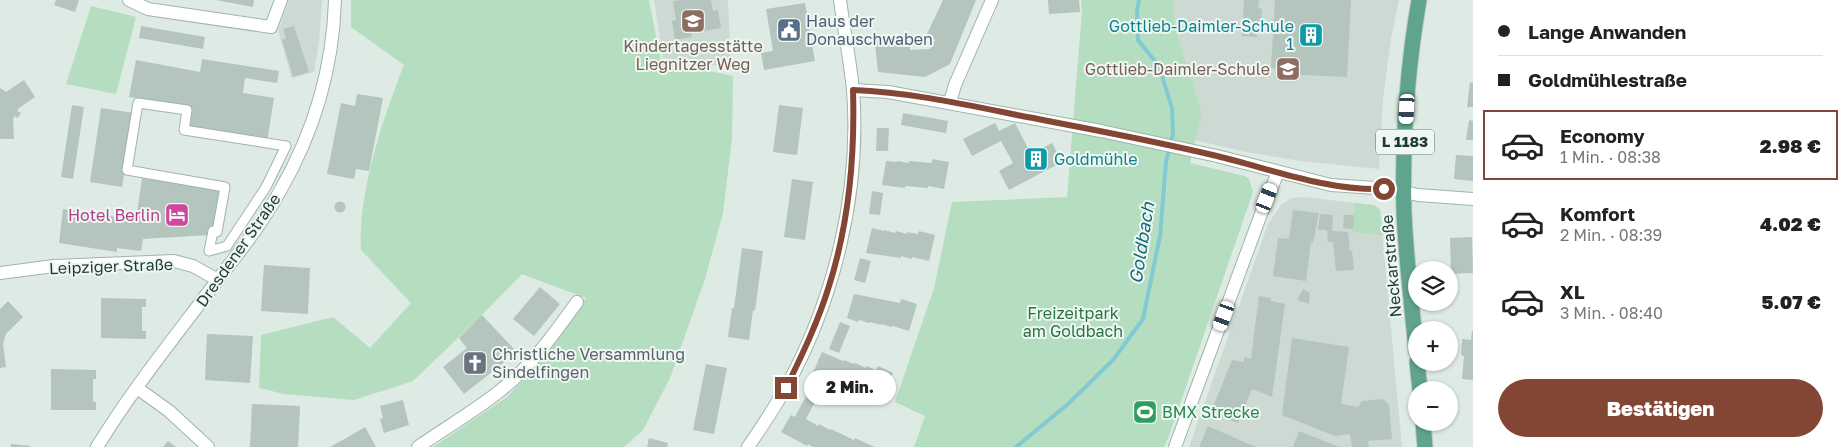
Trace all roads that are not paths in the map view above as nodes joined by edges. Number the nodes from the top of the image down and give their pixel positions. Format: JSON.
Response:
{"nodes":[{"id":1,"x":129,"y":0,"type":"edge"},
{"id":2,"x":281,"y":0,"type":"edge"},
{"id":3,"x":335,"y":0,"type":"edge"},
{"id":4,"x":840,"y":0,"type":"edge"},
{"id":5,"x":992,"y":0,"type":"edge"},
{"id":6,"x":1419,"y":0,"type":"edge"},
{"id":7,"x":853,"y":90,"type":"junction"},
{"id":8,"x":950,"y":102,"type":"junction"},
{"id":9,"x":286,"y":146,"type":"joint"},
{"id":10,"x":1278,"y":172,"type":"junction"},
{"id":11,"x":1404,"y":192,"type":"junction"},
{"id":12,"x":1473,"y":199,"type":"edge"},
{"id":13,"x":0,"y":273,"type":"edge"},
{"id":14,"x":218,"y":280,"type":"junction"},
{"id":15,"x":577,"y":302,"type":"dead end"},
{"id":16,"x":1413,"y":321,"type":"edge"},
{"id":17,"x":137,"y":388,"type":"junction"},
{"id":18,"x":1424,"y":431,"type":"edge"},
{"id":19,"x":97,"y":447,"type":"edge"},
{"id":20,"x":208,"y":447,"type":"edge"},
{"id":21,"x":418,"y":447,"type":"edge"},
{"id":22,"x":748,"y":447,"type":"edge"},
{"id":23,"x":1175,"y":447,"type":"edge"},
{"id":24,"x":1425,"y":447,"type":"edge"}],
"edges":[{"from":1,"to":2,"type":"street"},
{"from":3,"to":14,"type":"street","name":"Dresdener Straße"},
{"from":4,"to":7,"type":"street"},
{"from":5,"to":8,"type":"street"},
{"from":6,"to":11,"type":"main road","name":"Neckarstraße","number":"L 1183"},
{"from":7,"to":8,"type":"street"},
{"from":7,"to":22,"type":"street"},
{"from":8,"to":10,"type":"street"},
{"from":9,"to":9,"type":"street"},
{"from":10,"to":11,"type":"street"},
{"from":10,"to":23,"type":"street"},
{"from":11,"to":12,"type":"street"},
{"from":11,"to":16,"type":"main road","name":"Neckarstraße","number":"L 1183"},
{"from":13,"to":14,"type":"street","name":"Leipziger Straße"},
{"from":14,"to":17,"type":"street","name":"Dresdener Straße"},
{"from":15,"to":21,"type":"street"},
{"from":17,"to":19,"type":"street","name":"Dresdener Straße"},
{"from":17,"to":20,"type":"street"},
{"from":18,"to":24,"type":"main road"}]}
